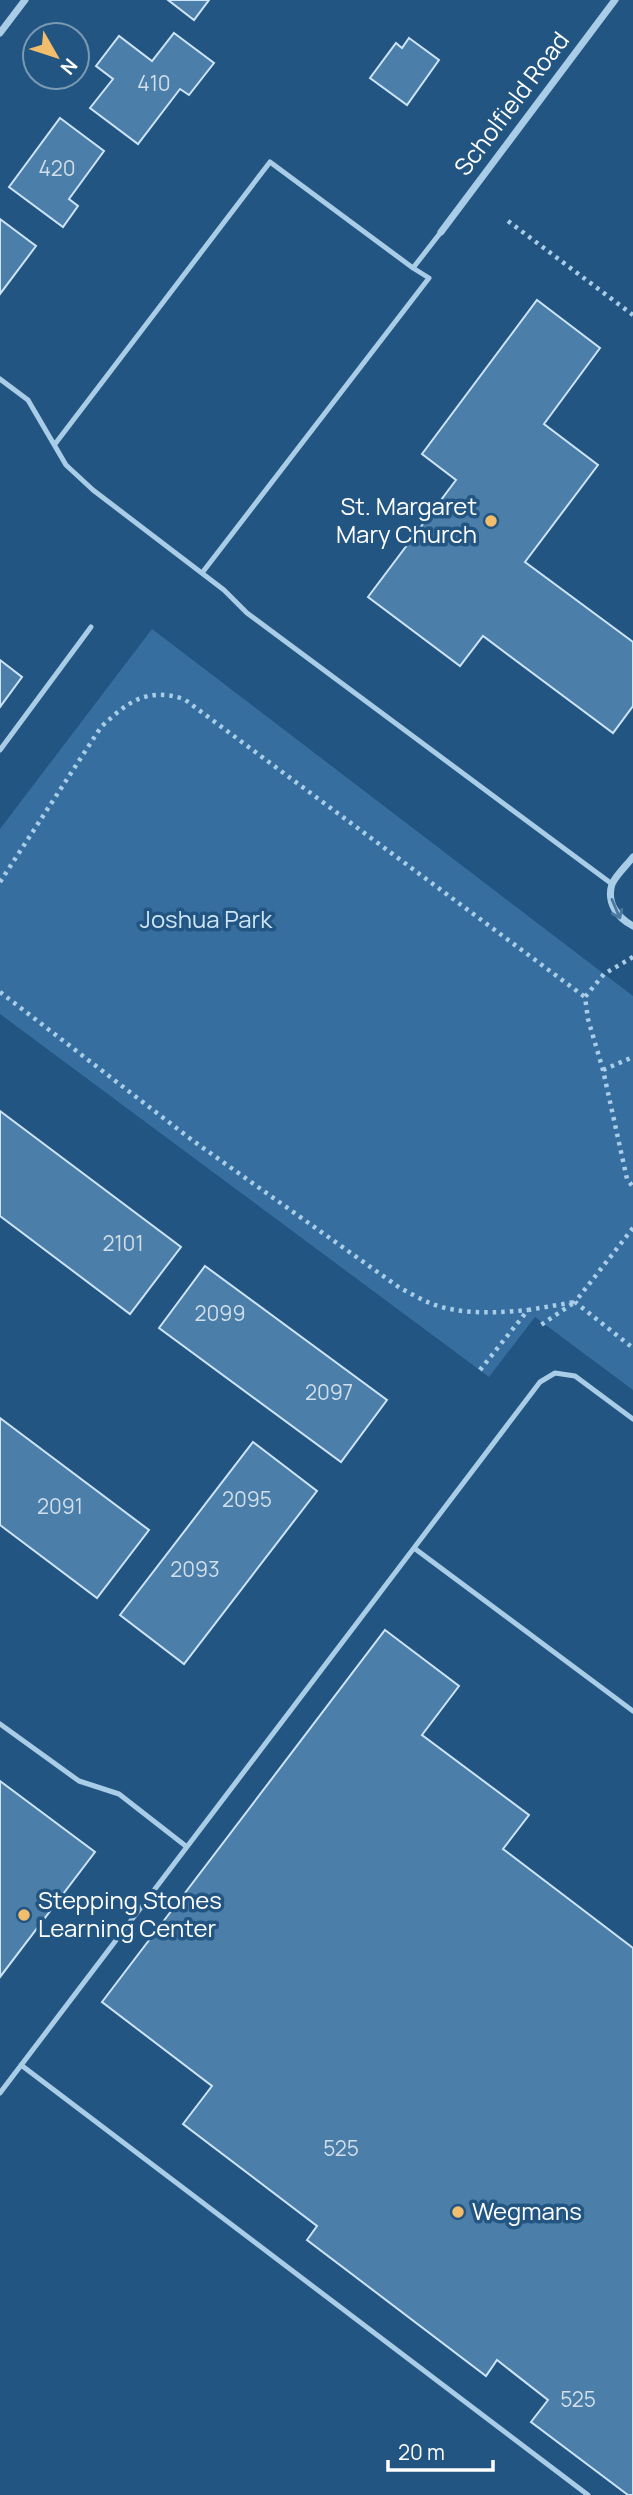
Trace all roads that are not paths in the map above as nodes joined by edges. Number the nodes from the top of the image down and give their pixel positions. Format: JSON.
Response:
{"nodes":[{"id":1,"x":25,"y":0,"type":"edge"},
{"id":2,"x":615,"y":0,"type":"edge"},
{"id":3,"x":0,"y":33,"type":"edge"},
{"id":4,"x":441,"y":232,"type":"joint"},
{"id":5,"x":413,"y":268,"type":"junction"},
{"id":6,"x":0,"y":379,"type":"edge"},
{"id":7,"x":55,"y":443,"type":"junction"},
{"id":8,"x":202,"y":573,"type":"junction"},
{"id":9,"x":91,"y":627,"type":"dead end"},
{"id":10,"x":0,"y":750,"type":"edge"},
{"id":11,"x":633,"y":856,"type":"edge"},
{"id":12,"x":612,"y":884,"type":"junction"},
{"id":13,"x":633,"y":926,"type":"edge"},
{"id":14,"x":633,"y":1419,"type":"edge"},
{"id":15,"x":414,"y":1548,"type":"junction"},
{"id":16,"x":633,"y":1711,"type":"edge"},
{"id":17,"x":0,"y":1724,"type":"edge"},
{"id":18,"x":187,"y":1847,"type":"junction"},
{"id":19,"x":21,"y":2065,"type":"junction"},
{"id":20,"x":0,"y":2093,"type":"edge"},
{"id":21,"x":588,"y":2495,"type":"edge"}],
"edges":[{"from":1,"to":3,"type":"street"},
{"from":2,"to":4,"type":"street","name":"Scholfield Road"},
{"from":4,"to":5,"type":"lane"},
{"from":5,"to":7,"type":"lane"},
{"from":5,"to":8,"type":"lane"},
{"from":6,"to":7,"type":"lane"},
{"from":7,"to":8,"type":"lane"},
{"from":8,"to":12,"type":"lane"},
{"from":9,"to":10,"type":"lane"},
{"from":11,"to":12,"type":"street"},
{"from":12,"to":13,"type":"street","one_way":true},
{"from":14,"to":15,"type":"lane"},
{"from":15,"to":16,"type":"lane"},
{"from":15,"to":18,"type":"lane"},
{"from":17,"to":18,"type":"lane"},
{"from":18,"to":19,"type":"lane"},
{"from":19,"to":20,"type":"lane"},
{"from":19,"to":21,"type":"lane"}]}
